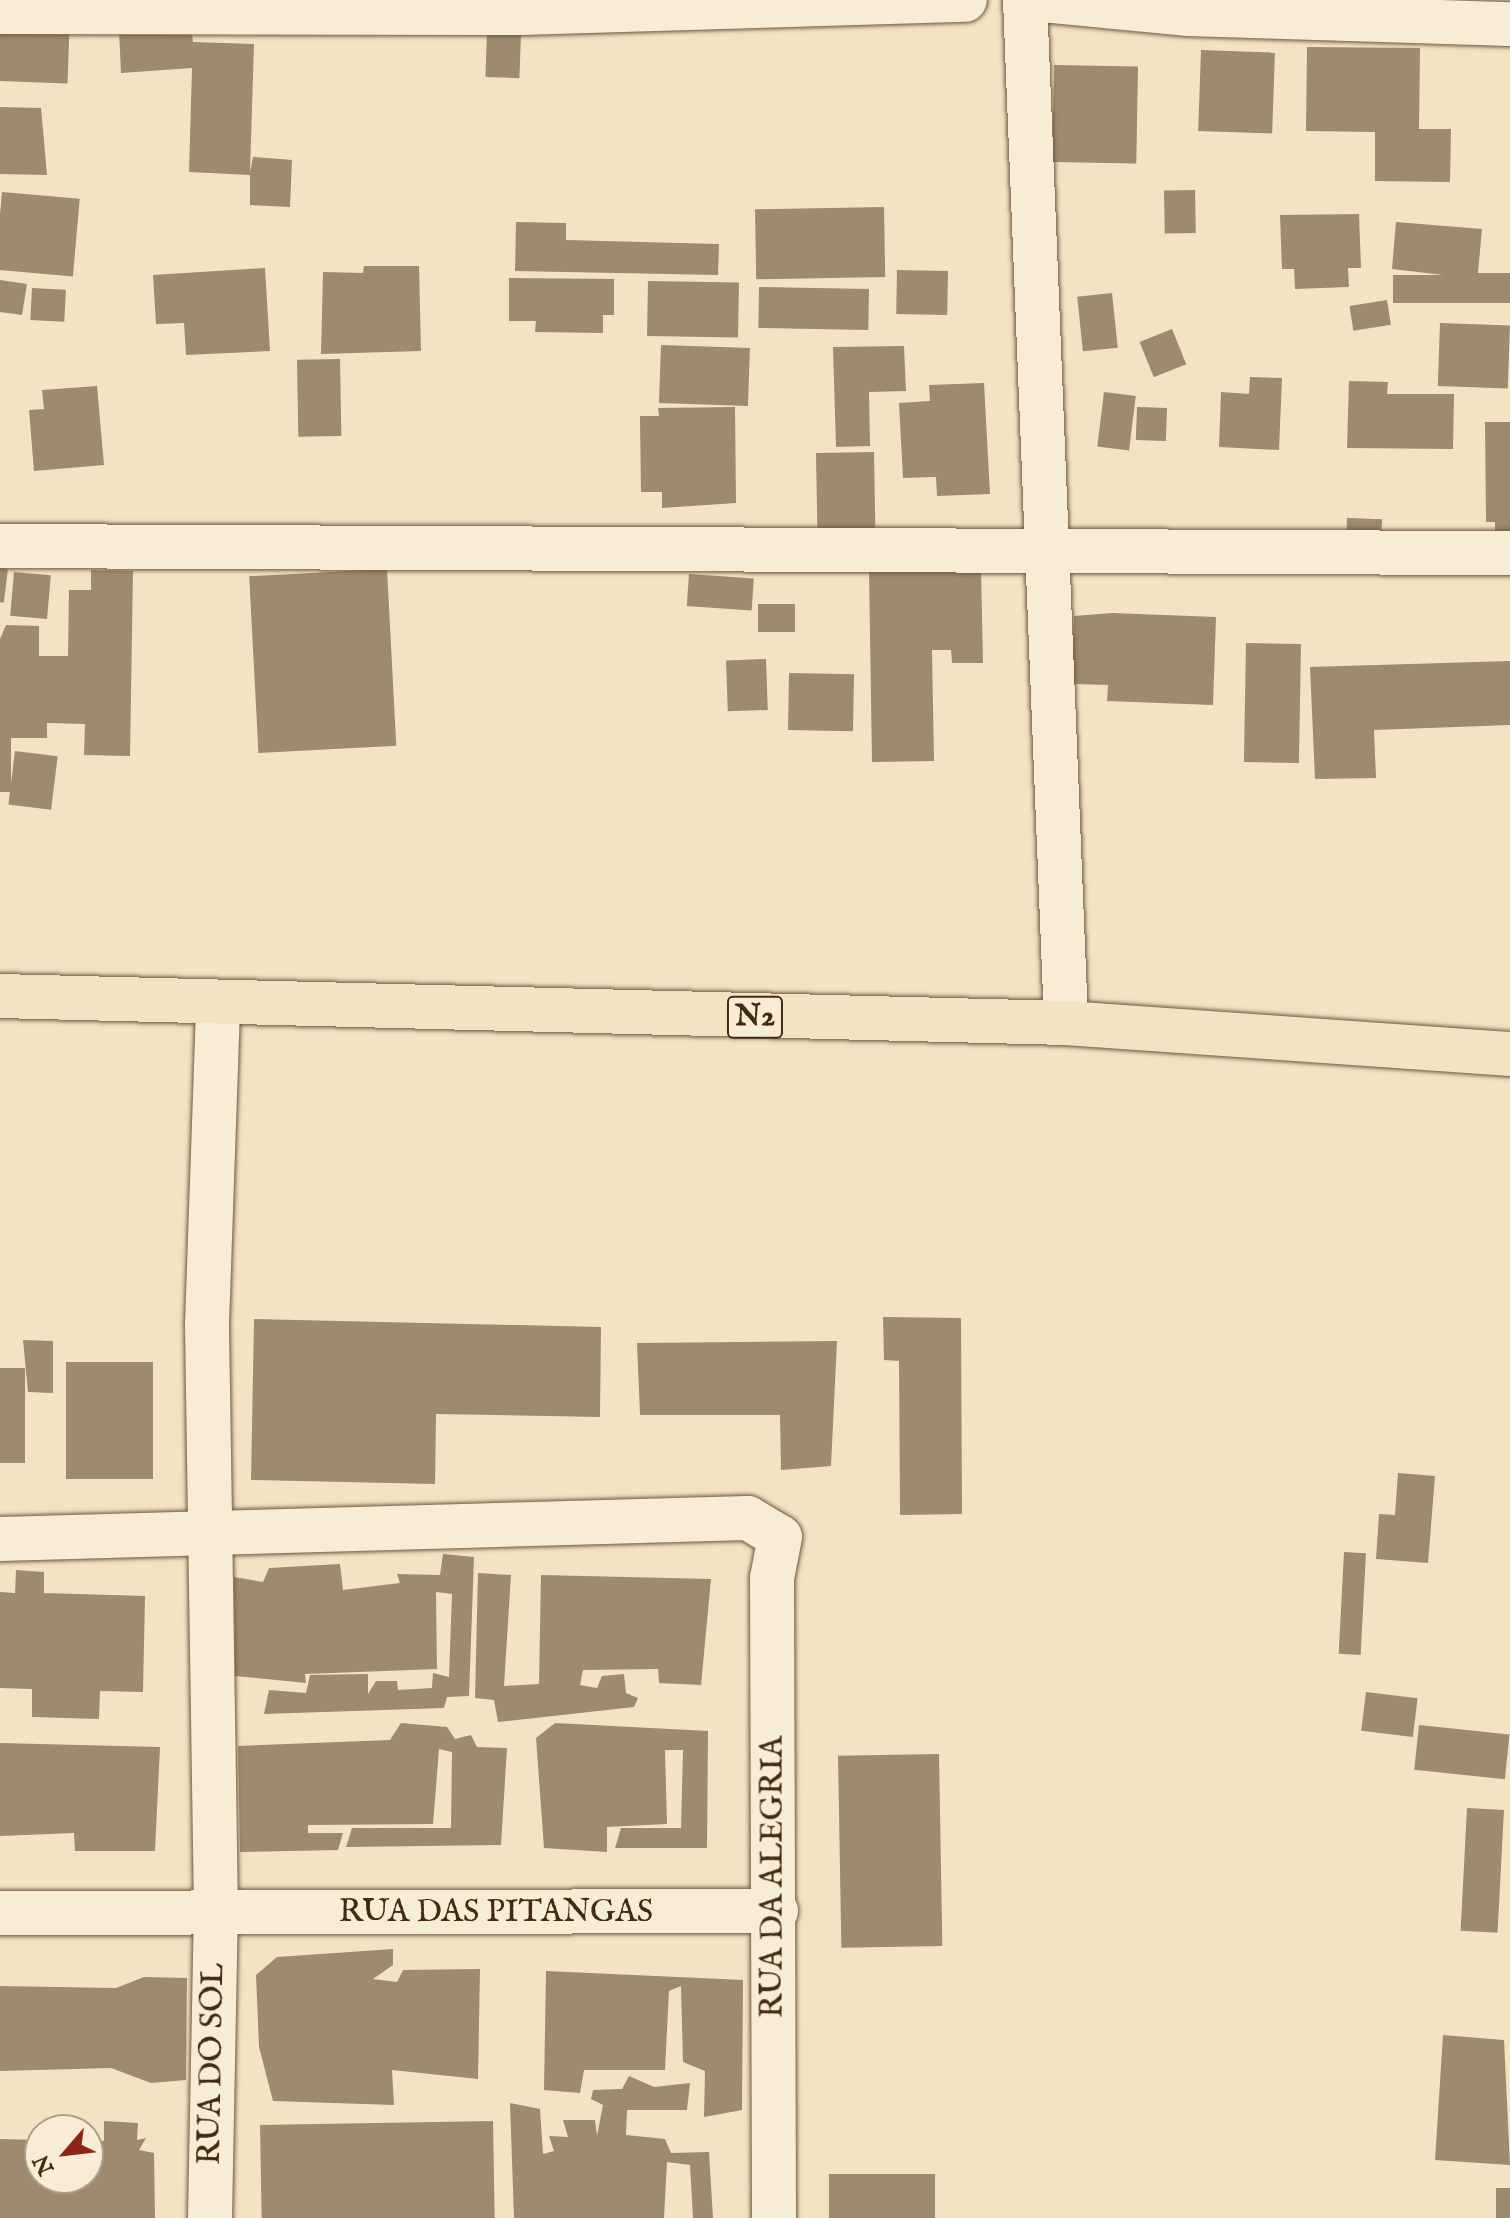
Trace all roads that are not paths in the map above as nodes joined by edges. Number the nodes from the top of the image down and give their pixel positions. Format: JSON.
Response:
{"nodes":[{"id":1,"x":965,"y":0,"type":"edge"},
{"id":2,"x":1025,"y":0,"type":"edge"},
{"id":3,"x":1043,"y":0,"type":"edge"},
{"id":4,"x":0,"y":12,"type":"edge"},
{"id":5,"x":1510,"y":24,"type":"edge"},
{"id":6,"x":0,"y":546,"type":"edge"},
{"id":7,"x":1049,"y":548,"type":"junction"},
{"id":8,"x":1510,"y":553,"type":"edge"},
{"id":9,"x":0,"y":996,"type":"edge"},
{"id":10,"x":218,"y":1007,"type":"junction"},
{"id":11,"x":1066,"y":1023,"type":"junction"},
{"id":12,"x":1510,"y":1054,"type":"edge"},
{"id":13,"x":207,"y":1535,"type":"junction"},
{"id":14,"x":0,"y":1539,"type":"edge"},
{"id":15,"x":216,"y":1911,"type":"junction"},
{"id":16,"x":776,"y":1911,"type":"junction"},
{"id":17,"x":0,"y":1913,"type":"edge"},
{"id":18,"x":210,"y":2218,"type":"edge"},
{"id":19,"x":774,"y":2218,"type":"edge"}],
"edges":[{"from":1,"to":4,"type":"street"},
{"from":2,"to":7,"type":"street"},
{"from":3,"to":5,"type":"street"},
{"from":6,"to":7,"type":"street"},
{"from":7,"to":8,"type":"street"},
{"from":7,"to":11,"type":"street"},
{"from":9,"to":10,"type":"main road","number":"N2"},
{"from":10,"to":11,"type":"main road","number":"N2"},
{"from":10,"to":13,"type":"street","name":"RUA DO SOL"},
{"from":11,"to":12,"type":"main road","number":"N2"},
{"from":13,"to":14,"type":"street"},
{"from":13,"to":15,"type":"street","name":"RUA DO SOL"},
{"from":13,"to":16,"type":"street","name":"RUA DA ALEGRIA"},
{"from":15,"to":16,"type":"street","name":"RUA DAS PITANGAS"},
{"from":15,"to":17,"type":"street","name":"RUA DAS PITANGAS"},
{"from":15,"to":18,"type":"street","name":"RUA DO SOL"},
{"from":16,"to":19,"type":"street","name":"RUA DA ALEGRIA"}]}
